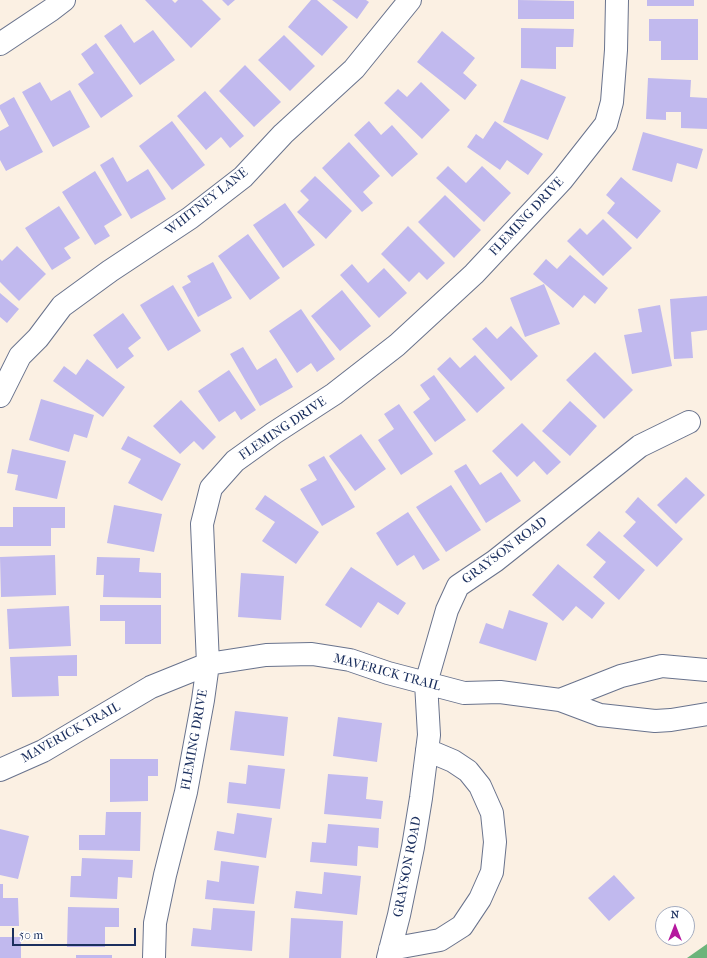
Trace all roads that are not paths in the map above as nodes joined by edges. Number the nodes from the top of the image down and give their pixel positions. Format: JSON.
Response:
{"nodes":[{"id":1,"x":64,"y":0,"type":"edge"},
{"id":2,"x":410,"y":0,"type":"edge"},
{"id":3,"x":617,"y":0,"type":"edge"},
{"id":4,"x":0,"y":44,"type":"edge"},
{"id":5,"x":0,"y":396,"type":"edge"},
{"id":6,"x":689,"y":422,"type":"dead end"},
{"id":7,"x":208,"y":664,"type":"junction"},
{"id":8,"x":707,"y":670,"type":"edge"},
{"id":9,"x":426,"y":683,"type":"junction"},
{"id":10,"x":560,"y":700,"type":"junction"},
{"id":11,"x":707,"y":714,"type":"edge"},
{"id":12,"x":427,"y":750,"type":"junction"},
{"id":13,"x":0,"y":770,"type":"edge"},
{"id":14,"x":389,"y":953,"type":"edge"},
{"id":15,"x":154,"y":958,"type":"edge"}],
"edges":[{"from":1,"to":4,"type":"street"},
{"from":2,"to":5,"type":"street","name":"WHITNEY LANE"},
{"from":3,"to":7,"type":"street","name":"FLEMING DRIVE"},
{"from":6,"to":9,"type":"street","name":"GRAYSON ROAD"},
{"from":7,"to":9,"type":"street","name":"MAVERICK TRAIL"},
{"from":7,"to":13,"type":"street","name":"MAVERICK TRAIL"},
{"from":7,"to":15,"type":"street","name":"FLEMING DRIVE"},
{"from":8,"to":10,"type":"street","name":"MAVERICK TRAIL"},
{"from":9,"to":10,"type":"street","name":"MAVERICK TRAIL"},
{"from":9,"to":12,"type":"street","name":"GRAYSON ROAD"},
{"from":10,"to":11,"type":"street","name":"MAVERICK TRAIL"},
{"from":12,"to":14,"type":"street","name":"GRAYSON ROAD"},
{"from":12,"to":14,"type":"street"}]}
